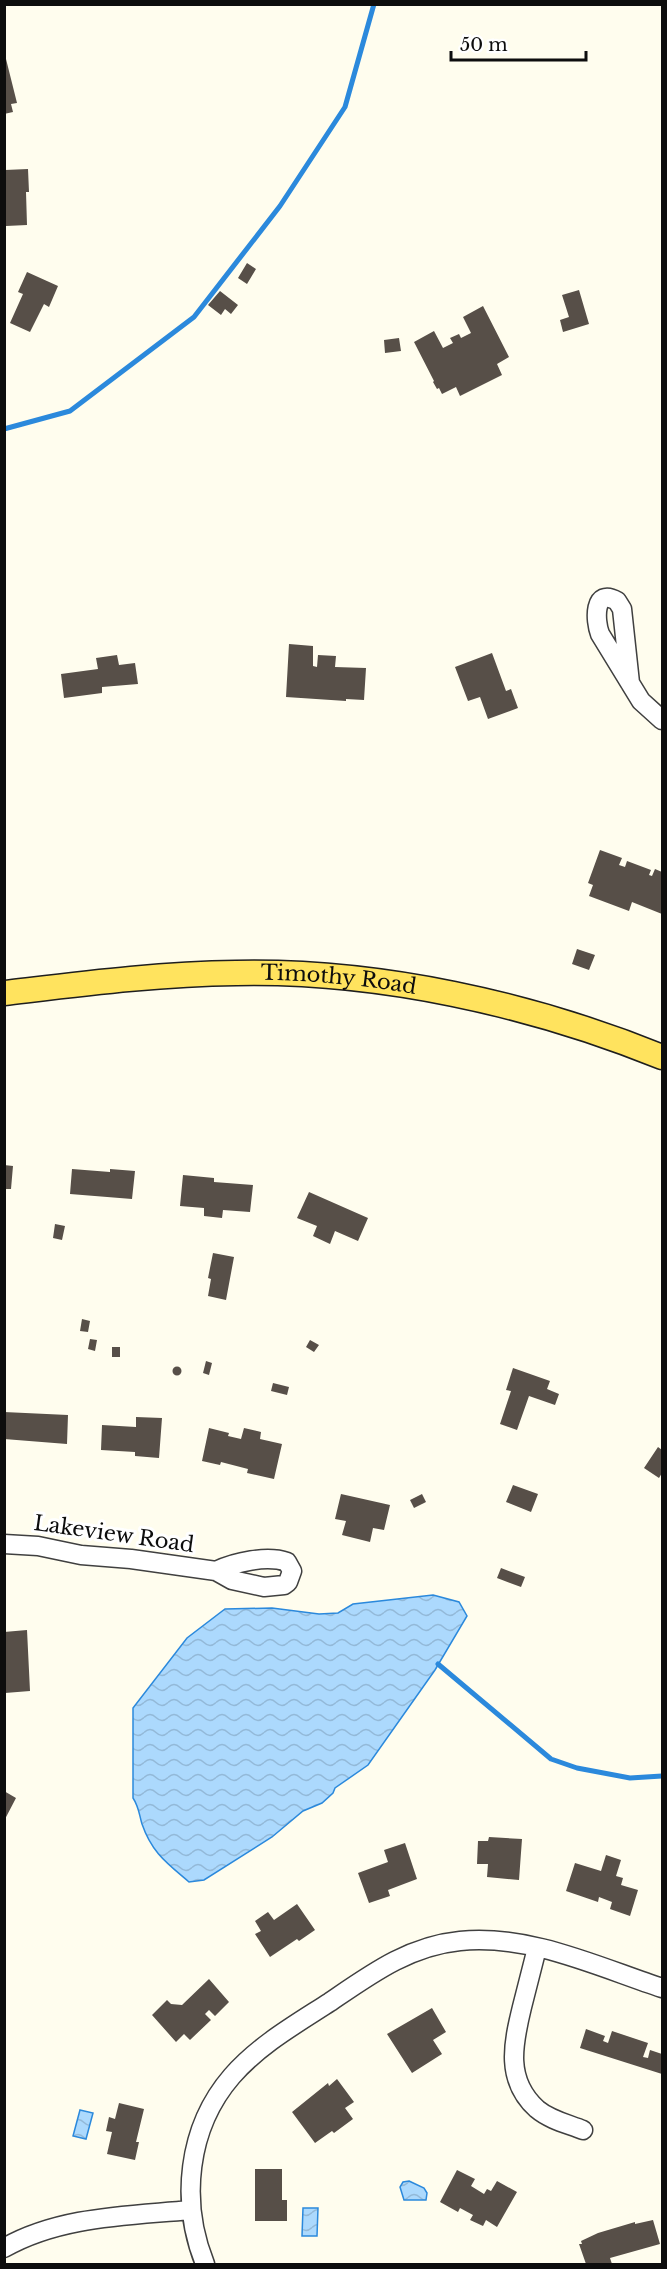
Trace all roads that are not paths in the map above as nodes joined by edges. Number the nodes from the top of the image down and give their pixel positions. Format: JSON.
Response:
{"nodes":[{"id":1,"x":630,"y":683,"type":"dead end"},
{"id":2,"x":663,"y":720,"type":"edge"},
{"id":3,"x":4,"y":993,"type":"edge"},
{"id":4,"x":663,"y":1057,"type":"edge"},
{"id":5,"x":4,"y":1544,"type":"edge"},
{"id":6,"x":216,"y":1571,"type":"dead end"},
{"id":7,"x":537,"y":1948,"type":"junction"},
{"id":8,"x":663,"y":1988,"type":"edge"},
{"id":9,"x":583,"y":2130,"type":"dead end"},
{"id":10,"x":190,"y":2210,"type":"junction"},
{"id":11,"x":4,"y":2248,"type":"edge"},
{"id":12,"x":205,"y":2265,"type":"edge"}],
"edges":[{"from":1,"to":2,"type":"street"},
{"from":3,"to":4,"type":"main road","name":"Timothy Road"},
{"from":5,"to":6,"type":"street","name":"Lakeview Road"},
{"from":7,"to":8,"type":"street"},
{"from":7,"to":9,"type":"street"},
{"from":7,"to":10,"type":"street"},
{"from":10,"to":11,"type":"street"},
{"from":10,"to":12,"type":"street"}]}
